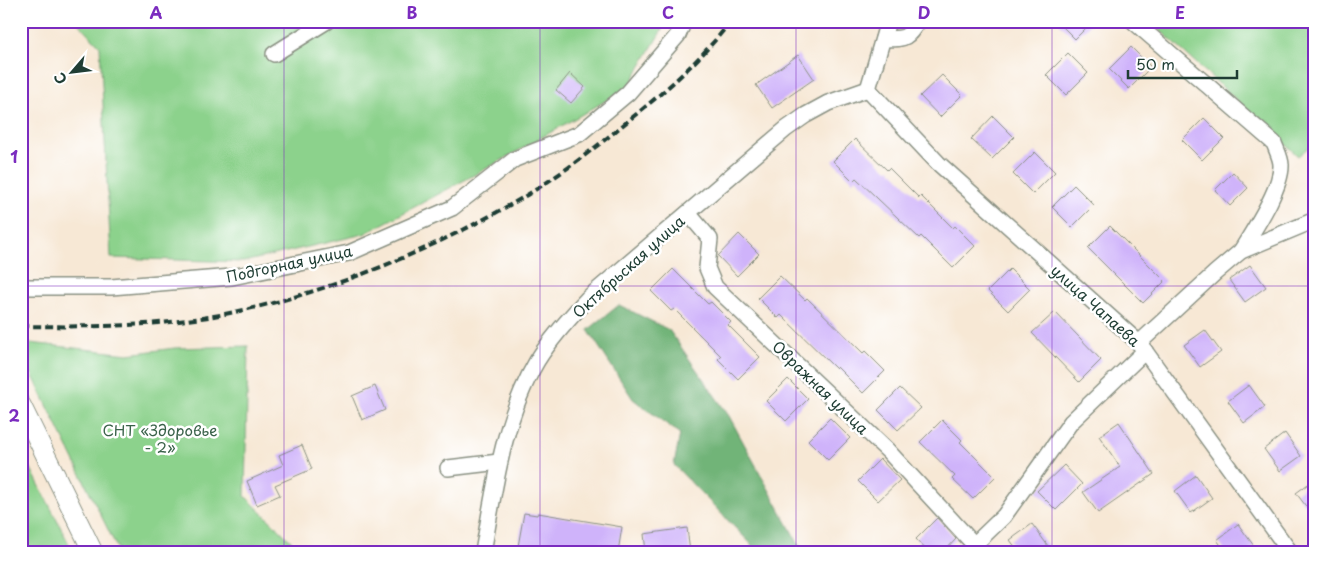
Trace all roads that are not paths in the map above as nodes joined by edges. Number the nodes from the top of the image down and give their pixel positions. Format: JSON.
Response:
{"nodes":[{"id":1,"x":327,"y":21,"type":"edge"},
{"id":2,"x":684,"y":21,"type":"edge"},
{"id":3,"x":888,"y":21,"type":"edge"},
{"id":4,"x":918,"y":21,"type":"edge"},
{"id":5,"x":1133,"y":21,"type":"edge"},
{"id":6,"x":883,"y":39,"type":"junction"},
{"id":7,"x":274,"y":54,"type":"dead end"},
{"id":8,"x":868,"y":89,"type":"junction"},
{"id":9,"x":688,"y":213,"type":"junction"},
{"id":10,"x":1315,"y":220,"type":"edge"},
{"id":11,"x":1241,"y":251,"type":"junction"},
{"id":12,"x":24,"y":287,"type":"dead end"},
{"id":13,"x":1142,"y":347,"type":"junction"},
{"id":14,"x":21,"y":405,"type":"edge"},
{"id":15,"x":499,"y":462,"type":"junction"},
{"id":16,"x":448,"y":468,"type":"dead end"},
{"id":17,"x":978,"y":548,"type":"edge"},
{"id":18,"x":93,"y":552,"type":"edge"},
{"id":19,"x":484,"y":552,"type":"edge"},
{"id":20,"x":1290,"y":552,"type":"edge"}],
"edges":[{"from":1,"to":7,"type":"street"},
{"from":2,"to":12,"type":"street","name":"Подгорная улица"},
{"from":3,"to":6,"type":"street"},
{"from":4,"to":6,"type":"street"},
{"from":5,"to":11,"type":"street"},
{"from":6,"to":8,"type":"street"},
{"from":8,"to":9,"type":"street","name":"Октябрьская улица"},
{"from":8,"to":13,"type":"street","name":"улица Чапаева"},
{"from":9,"to":15,"type":"street","name":"Октябрьская улица"},
{"from":9,"to":17,"type":"street","name":"Овражная улица"},
{"from":10,"to":11,"type":"street"},
{"from":11,"to":13,"type":"street"},
{"from":13,"to":17,"type":"street"},
{"from":13,"to":20,"type":"street","name":"улица Чапаева"},
{"from":14,"to":18,"type":"main road"},
{"from":15,"to":16,"type":"street"},
{"from":15,"to":19,"type":"street","name":"Октябрьская улица"}]}
